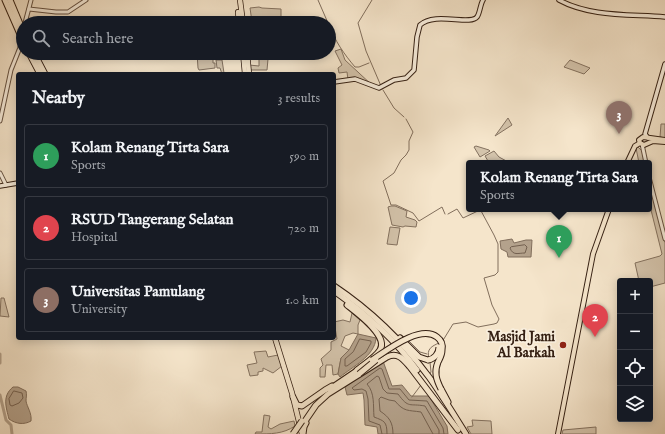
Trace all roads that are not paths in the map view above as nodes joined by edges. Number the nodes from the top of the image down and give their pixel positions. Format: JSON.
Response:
{"nodes":[{"id":1,"x":5,"y":0,"type":"edge"},
{"id":2,"x":10,"y":0,"type":"edge"},
{"id":3,"x":31,"y":0,"type":"edge"},
{"id":4,"x":86,"y":0,"type":"edge"},
{"id":5,"x":238,"y":0,"type":"edge"},
{"id":6,"x":483,"y":0,"type":"edge"},
{"id":7,"x":559,"y":0,"type":"edge"},
{"id":8,"x":29,"y":9,"type":"junction"},
{"id":9,"x":17,"y":16,"type":"edge"},
{"id":10,"x":28,"y":16,"type":"edge"},
{"id":11,"x":240,"y":16,"type":"edge"},
{"id":12,"x":665,"y":17,"type":"edge"},
{"id":13,"x":16,"y":27,"type":"edge"},
{"id":14,"x":16,"y":57,"type":"edge"},
{"id":15,"x":33,"y":60,"type":"edge"},
{"id":16,"x":38,"y":60,"type":"edge"},
{"id":17,"x":245,"y":60,"type":"edge"},
{"id":18,"x":665,"y":64,"type":"edge"},
{"id":19,"x":39,"y":72,"type":"edge"},
{"id":20,"x":44,"y":72,"type":"edge"},
{"id":21,"x":246,"y":72,"type":"edge"},
{"id":22,"x":336,"y":82,"type":"edge"},
{"id":23,"x":0,"y":121,"type":"edge"},
{"id":24,"x":648,"y":121,"type":"junction"},
{"id":25,"x":648,"y":138,"type":"junction"},
{"id":26,"x":665,"y":141,"type":"edge"},
{"id":27,"x":641,"y":142,"type":"junction"},
{"id":28,"x":628,"y":160,"type":"edge"},
{"id":29,"x":645,"y":160,"type":"edge"},
{"id":30,"x":0,"y":173,"type":"edge"},
{"id":31,"x":16,"y":183,"type":"edge"},
{"id":32,"x":6,"y":185,"type":"junction"},
{"id":33,"x":0,"y":186,"type":"edge"},
{"id":34,"x":652,"y":189,"type":"edge"},
{"id":35,"x":608,"y":212,"type":"edge"},
{"id":36,"x":665,"y":239,"type":"edge"},
{"id":37,"x":336,"y":288,"type":"edge"},
{"id":38,"x":336,"y":295,"type":"edge"},
{"id":39,"x":336,"y":295,"type":"edge"},
{"id":40,"x":362,"y":307,"type":"junction"},
{"id":41,"x":276,"y":340,"type":"edge"},
{"id":42,"x":282,"y":364,"type":"junction"},
{"id":43,"x":358,"y":372,"type":"junction"},
{"id":44,"x":425,"y":379,"type":"junction"},
{"id":45,"x":340,"y":385,"type":"junction"},
{"id":46,"x":293,"y":397,"type":"junction"},
{"id":47,"x":302,"y":422,"type":"junction"},
{"id":48,"x":460,"y":430,"type":"edge"},
{"id":49,"x":293,"y":434,"type":"edge"},
{"id":50,"x":296,"y":434,"type":"edge"},
{"id":51,"x":301,"y":434,"type":"edge"},
{"id":52,"x":466,"y":434,"type":"edge"},
{"id":53,"x":558,"y":434,"type":"edge"}],
"edges":[{"from":1,"to":13,"type":"highway"},
{"from":2,"to":9,"type":"highway"},
{"from":3,"to":8,"type":"street"},
{"from":4,"to":8,"type":"street"},
{"from":5,"to":11,"type":"highway"},
{"from":6,"to":22,"type":"main road"},
{"from":7,"to":12,"type":"main road"},
{"from":8,"to":10,"type":"street"},
{"from":14,"to":23,"type":"street"},
{"from":15,"to":19,"type":"highway"},
{"from":16,"to":20,"type":"highway"},
{"from":17,"to":21,"type":"highway"},
{"from":18,"to":24,"type":"main road"},
{"from":24,"to":25,"type":"main road"},
{"from":24,"to":27,"type":"main road"},
{"from":25,"to":26,"type":"main road"},
{"from":25,"to":27,"type":"main road"},
{"from":26,"to":27,"type":"main road"},
{"from":27,"to":28,"type":"main road"},
{"from":27,"to":29,"type":"street"},
{"from":30,"to":32,"type":"street"},
{"from":31,"to":32,"type":"main road"},
{"from":32,"to":33,"type":"main road"},
{"from":34,"to":36,"type":"street"},
{"from":35,"to":53,"type":"main road"},
{"from":37,"to":40,"type":"highway"},
{"from":38,"to":43,"type":"highway"},
{"from":39,"to":44,"type":"highway"},
{"from":40,"to":43,"type":"highway","bridge":true},
{"from":40,"to":44,"type":"highway"},
{"from":41,"to":42,"type":"highway"},
{"from":42,"to":46,"type":"highway"},
{"from":42,"to":51,"type":"highway"},
{"from":43,"to":44,"type":"highway","bridge":true},
{"from":43,"to":45,"type":"highway"},
{"from":43,"to":48,"type":"highway","bridge":true},
{"from":44,"to":48,"type":"highway"},
{"from":44,"to":48,"type":"highway"},
{"from":45,"to":46,"type":"highway"},
{"from":45,"to":47,"type":"highway"},
{"from":45,"to":51,"type":"highway"},
{"from":46,"to":51,"type":"highway"},
{"from":47,"to":49,"type":"highway","bridge":true},
{"from":47,"to":50,"type":"highway","bridge":true},
{"from":48,"to":52,"type":"highway"}]}
